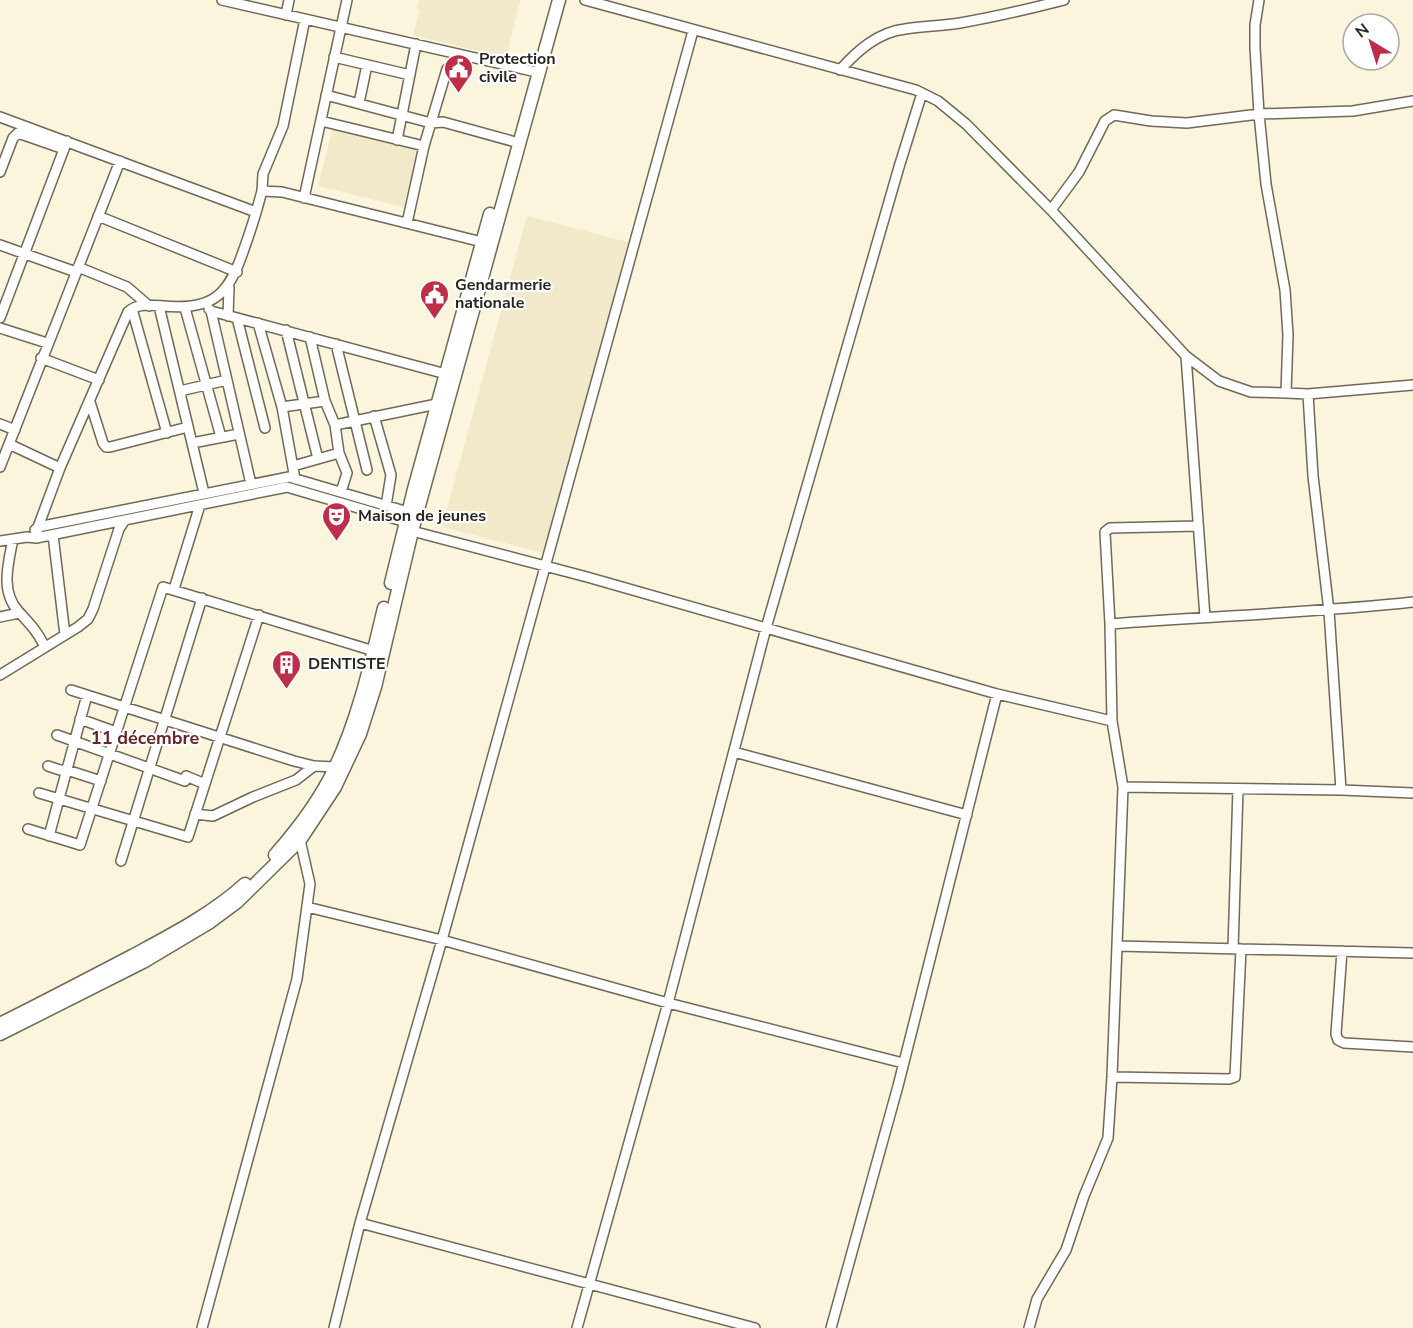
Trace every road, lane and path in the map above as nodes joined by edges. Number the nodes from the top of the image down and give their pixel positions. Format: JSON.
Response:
{"nodes":[{"id":1,"x":222,"y":0,"type":"edge"},
{"id":2,"x":289,"y":0,"type":"edge"},
{"id":3,"x":347,"y":0,"type":"edge"},
{"id":4,"x":552,"y":0,"type":"edge"},
{"id":5,"x":560,"y":0,"type":"edge"},
{"id":6,"x":585,"y":0,"type":"edge"},
{"id":7,"x":1064,"y":0,"type":"edge"},
{"id":8,"x":1259,"y":0,"type":"edge"},
{"id":9,"x":286,"y":15,"type":"junction"},
{"id":10,"x":305,"y":19,"type":"junction"},
{"id":11,"x":341,"y":27,"type":"junction"},
{"id":12,"x":693,"y":31,"type":"junction"},
{"id":13,"x":416,"y":44,"type":"junction"},
{"id":14,"x":334,"y":57,"type":"junction"},
{"id":15,"x":367,"y":65,"type":"junction"},
{"id":16,"x":447,"y":69,"type":"dead end"},
{"id":17,"x":840,"y":70,"type":"junction"},
{"id":18,"x":532,"y":71,"type":"junction"},
{"id":19,"x":410,"y":75,"type":"junction"},
{"id":20,"x":922,"y":93,"type":"junction"},
{"id":21,"x":326,"y":95,"type":"junction"},
{"id":22,"x":1413,"y":101,"type":"edge"},
{"id":23,"x":359,"y":104,"type":"junction"},
{"id":24,"x":1259,"y":114,"type":"junction"},
{"id":25,"x":402,"y":115,"type":"junction"},
{"id":26,"x":0,"y":117,"type":"edge"},
{"id":27,"x":321,"y":121,"type":"junction"},
{"id":28,"x":431,"y":123,"type":"junction"},
{"id":29,"x":397,"y":140,"type":"junction"},
{"id":30,"x":512,"y":141,"type":"junction"},
{"id":31,"x":65,"y":145,"type":"junction"},
{"id":32,"x":424,"y":146,"type":"junction"},
{"id":33,"x":120,"y":161,"type":"junction"},
{"id":34,"x":0,"y":172,"type":"edge"},
{"id":35,"x":262,"y":190,"type":"junction"},
{"id":36,"x":304,"y":198,"type":"junction"},
{"id":37,"x":1051,"y":210,"type":"junction"},
{"id":38,"x":256,"y":212,"type":"junction"},
{"id":39,"x":98,"y":216,"type":"junction"},
{"id":40,"x":407,"y":223,"type":"junction"},
{"id":41,"x":482,"y":242,"type":"junction"},
{"id":42,"x":0,"y":245,"type":"edge"},
{"id":43,"x":24,"y":254,"type":"junction"},
{"id":44,"x":77,"y":270,"type":"junction"},
{"id":45,"x":237,"y":272,"type":"junction"},
{"id":46,"x":229,"y":287,"type":"junction"},
{"id":47,"x":200,"y":305,"type":"junction"},
{"id":48,"x":149,"y":306,"type":"junction"},
{"id":49,"x":159,"y":306,"type":"junction"},
{"id":50,"x":185,"y":308,"type":"junction"},
{"id":51,"x":132,"y":309,"type":"junction"},
{"id":52,"x":211,"y":311,"type":"junction"},
{"id":53,"x":232,"y":317,"type":"junction"},
{"id":54,"x":0,"y":318,"type":"edge"},
{"id":55,"x":258,"y":323,"type":"junction"},
{"id":56,"x":0,"y":328,"type":"edge"},
{"id":57,"x":286,"y":330,"type":"junction"},
{"id":58,"x":310,"y":337,"type":"junction"},
{"id":59,"x":47,"y":343,"type":"junction"},
{"id":60,"x":336,"y":344,"type":"junction"},
{"id":61,"x":1186,"y":356,"type":"junction"},
{"id":62,"x":42,"y":358,"type":"junction"},
{"id":63,"x":446,"y":374,"type":"junction"},
{"id":64,"x":99,"y":380,"type":"junction"},
{"id":65,"x":227,"y":380,"type":"junction"},
{"id":66,"x":206,"y":385,"type":"junction"},
{"id":67,"x":1413,"y":385,"type":"edge"},
{"id":68,"x":180,"y":391,"type":"junction"},
{"id":69,"x":1286,"y":393,"type":"junction"},
{"id":70,"x":1308,"y":394,"type":"junction"},
{"id":71,"x":325,"y":401,"type":"junction"},
{"id":72,"x":90,"y":402,"type":"junction"},
{"id":73,"x":304,"y":404,"type":"junction"},
{"id":74,"x":437,"y":404,"type":"junction"},
{"id":75,"x":282,"y":407,"type":"junction"},
{"id":76,"x":374,"y":416,"type":"junction"},
{"id":77,"x":355,"y":421,"type":"junction"},
{"id":78,"x":0,"y":424,"type":"edge"},
{"id":79,"x":335,"y":425,"type":"junction"},
{"id":80,"x":188,"y":427,"type":"junction"},
{"id":81,"x":265,"y":428,"type":"dead end"},
{"id":82,"x":15,"y":430,"type":"junction"},
{"id":83,"x":166,"y":433,"type":"junction"},
{"id":84,"x":239,"y":434,"type":"junction"},
{"id":85,"x":220,"y":438,"type":"junction"},
{"id":86,"x":192,"y":443,"type":"junction"},
{"id":87,"x":9,"y":444,"type":"junction"},
{"id":88,"x":339,"y":453,"type":"junction"},
{"id":89,"x":318,"y":459,"type":"junction"},
{"id":90,"x":293,"y":466,"type":"junction"},
{"id":91,"x":0,"y":467,"type":"edge"},
{"id":92,"x":60,"y":468,"type":"junction"},
{"id":93,"x":367,"y":470,"type":"dead end"},
{"id":94,"x":295,"y":478,"type":"junction"},
{"id":95,"x":251,"y":484,"type":"junction"},
{"id":96,"x":341,"y":492,"type":"junction"},
{"id":97,"x":204,"y":493,"type":"junction"},
{"id":98,"x":200,"y":505,"type":"junction"},
{"id":99,"x":386,"y":506,"type":"junction"},
{"id":100,"x":126,"y":515,"type":"junction"},
{"id":101,"x":409,"y":522,"type":"junction"},
{"id":102,"x":1198,"y":526,"type":"junction"},
{"id":103,"x":38,"y":527,"type":"junction"},
{"id":104,"x":53,"y":535,"type":"junction"},
{"id":105,"x":31,"y":537,"type":"junction"},
{"id":106,"x":13,"y":539,"type":"junction"},
{"id":107,"x":0,"y":541,"type":"edge"},
{"id":108,"x":546,"y":566,"type":"junction"},
{"id":109,"x":174,"y":589,"type":"junction"},
{"id":110,"x":202,"y":598,"type":"junction"},
{"id":111,"x":1413,"y":602,"type":"edge"},
{"id":112,"x":1329,"y":611,"type":"junction"},
{"id":113,"x":20,"y":613,"type":"junction"},
{"id":114,"x":259,"y":615,"type":"junction"},
{"id":115,"x":0,"y":617,"type":"edge"},
{"id":116,"x":1205,"y":617,"type":"junction"},
{"id":117,"x":1110,"y":624,"type":"junction"},
{"id":118,"x":766,"y":628,"type":"junction"},
{"id":119,"x":65,"y":635,"type":"junction"},
{"id":120,"x":45,"y":647,"type":"junction"},
{"id":121,"x":374,"y":651,"type":"junction"},
{"id":122,"x":0,"y":675,"type":"edge"},
{"id":123,"x":71,"y":690,"type":"dead end"},
{"id":124,"x":997,"y":694,"type":"junction"},
{"id":125,"x":87,"y":695,"type":"junction"},
{"id":126,"x":124,"y":706,"type":"junction"},
{"id":127,"x":80,"y":719,"type":"junction"},
{"id":128,"x":166,"y":720,"type":"junction"},
{"id":129,"x":1112,"y":721,"type":"junction"},
{"id":130,"x":116,"y":732,"type":"junction"},
{"id":131,"x":57,"y":735,"type":"dead end"},
{"id":132,"x":220,"y":736,"type":"junction"},
{"id":133,"x":74,"y":742,"type":"junction"},
{"id":134,"x":734,"y":752,"type":"junction"},
{"id":135,"x":109,"y":754,"type":"junction"},
{"id":136,"x":48,"y":766,"type":"dead end"},
{"id":137,"x":314,"y":766,"type":"junction"},
{"id":138,"x":336,"y":767,"type":"junction"},
{"id":139,"x":150,"y":769,"type":"junction"},
{"id":140,"x":67,"y":770,"type":"junction"},
{"id":141,"x":101,"y":781,"type":"junction"},
{"id":142,"x":205,"y":784,"type":"junction"},
{"id":143,"x":1123,"y":787,"type":"junction"},
{"id":144,"x":1238,"y":789,"type":"junction"},
{"id":145,"x":1341,"y":790,"type":"junction"},
{"id":146,"x":39,"y":792,"type":"dead end"},
{"id":147,"x":1413,"y":793,"type":"edge"},
{"id":148,"x":60,"y":798,"type":"junction"},
{"id":149,"x":93,"y":808,"type":"junction"},
{"id":150,"x":195,"y":814,"type":"junction"},
{"id":151,"x":967,"y":815,"type":"junction"},
{"id":152,"x":134,"y":820,"type":"junction"},
{"id":153,"x":307,"y":822,"type":"junction"},
{"id":154,"x":28,"y":829,"type":"dead end"},
{"id":155,"x":49,"y":836,"type":"junction"},
{"id":156,"x":300,"y":840,"type":"junction"},
{"id":157,"x":121,"y":861,"type":"dead end"},
{"id":158,"x":307,"y":907,"type":"junction"},
{"id":159,"x":172,"y":940,"type":"junction"},
{"id":160,"x":442,"y":940,"type":"junction"},
{"id":161,"x":1117,"y":946,"type":"junction"},
{"id":162,"x":1237,"y":949,"type":"junction"},
{"id":163,"x":1342,"y":951,"type":"junction"},
{"id":164,"x":1413,"y":953,"type":"edge"},
{"id":165,"x":91,"y":984,"type":"junction"},
{"id":166,"x":668,"y":1003,"type":"junction"},
{"id":167,"x":0,"y":1024,"type":"edge"},
{"id":168,"x":0,"y":1034,"type":"edge"},
{"id":169,"x":1413,"y":1047,"type":"edge"},
{"id":170,"x":903,"y":1063,"type":"junction"},
{"id":171,"x":1112,"y":1077,"type":"junction"},
{"id":172,"x":360,"y":1223,"type":"junction"},
{"id":173,"x":590,"y":1283,"type":"junction"},
{"id":174,"x":202,"y":1328,"type":"edge"},
{"id":175,"x":334,"y":1328,"type":"edge"},
{"id":176,"x":577,"y":1328,"type":"edge"},
{"id":177,"x":754,"y":1328,"type":"edge"},
{"id":178,"x":831,"y":1328,"type":"edge"},
{"id":179,"x":1029,"y":1328,"type":"edge"}],
"edges":[{"from":1,"to":9,"type":"street"},
{"from":2,"to":9,"type":"street"},
{"from":3,"to":11,"type":"street"},
{"from":4,"to":18,"type":"main road"},
{"from":5,"to":101,"type":"main road"},
{"from":6,"to":12,"type":"street"},
{"from":7,"to":17,"type":"street"},
{"from":8,"to":24,"type":"street"},
{"from":9,"to":10,"type":"street"},
{"from":10,"to":11,"type":"street"},
{"from":10,"to":35,"type":"street"},
{"from":11,"to":13,"type":"street"},
{"from":11,"to":14,"type":"street"},
{"from":12,"to":17,"type":"street"},
{"from":12,"to":108,"type":"street"},
{"from":13,"to":18,"type":"street"},
{"from":13,"to":19,"type":"street"},
{"from":14,"to":15,"type":"street"},
{"from":14,"to":21,"type":"street"},
{"from":15,"to":19,"type":"street"},
{"from":15,"to":23,"type":"street"},
{"from":16,"to":28,"type":"street"},
{"from":17,"to":20,"type":"street"},
{"from":18,"to":30,"type":"main road"},
{"from":19,"to":25,"type":"street"},
{"from":20,"to":37,"type":"street"},
{"from":20,"to":118,"type":"street"},
{"from":21,"to":23,"type":"street"},
{"from":21,"to":27,"type":"street"},
{"from":22,"to":24,"type":"street"},
{"from":23,"to":25,"type":"street"},
{"from":24,"to":37,"type":"street"},
{"from":24,"to":69,"type":"street"},
{"from":25,"to":28,"type":"street"},
{"from":25,"to":29,"type":"street"},
{"from":26,"to":31,"type":"street"},
{"from":27,"to":29,"type":"street"},
{"from":27,"to":36,"type":"street"},
{"from":28,"to":30,"type":"street"},
{"from":28,"to":32,"type":"street"},
{"from":29,"to":32,"type":"street"},
{"from":30,"to":41,"type":"main road"},
{"from":31,"to":33,"type":"street"},
{"from":31,"to":34,"type":"street"},
{"from":31,"to":43,"type":"street"},
{"from":32,"to":40,"type":"street"},
{"from":33,"to":38,"type":"street"},
{"from":33,"to":39,"type":"street"},
{"from":35,"to":36,"type":"street"},
{"from":35,"to":38,"type":"street"},
{"from":36,"to":40,"type":"street"},
{"from":37,"to":61,"type":"street"},
{"from":38,"to":45,"type":"street"},
{"from":39,"to":44,"type":"street"},
{"from":39,"to":45,"type":"street"},
{"from":40,"to":41,"type":"street"},
{"from":41,"to":63,"type":"main road"},
{"from":42,"to":43,"type":"street"},
{"from":43,"to":44,"type":"street"},
{"from":43,"to":54,"type":"street"},
{"from":44,"to":48,"type":"street"},
{"from":44,"to":59,"type":"street"},
{"from":45,"to":46,"type":"street"},
{"from":46,"to":47,"type":"street"},
{"from":46,"to":53,"type":"street"},
{"from":47,"to":50,"type":"street"},
{"from":47,"to":52,"type":"street"},
{"from":48,"to":49,"type":"street"},
{"from":48,"to":51,"type":"street"},
{"from":49,"to":50,"type":"street"},
{"from":49,"to":68,"type":"street"},
{"from":50,"to":66,"type":"street"},
{"from":51,"to":64,"type":"street"},
{"from":51,"to":83,"type":"street"},
{"from":52,"to":53,"type":"street"},
{"from":52,"to":65,"type":"street"},
{"from":53,"to":55,"type":"street"},
{"from":53,"to":81,"type":"street"},
{"from":55,"to":57,"type":"street"},
{"from":55,"to":75,"type":"street"},
{"from":56,"to":59,"type":"street"},
{"from":57,"to":58,"type":"street"},
{"from":57,"to":73,"type":"street"},
{"from":58,"to":60,"type":"street"},
{"from":58,"to":71,"type":"street"},
{"from":59,"to":62,"type":"street"},
{"from":60,"to":63,"type":"street"},
{"from":60,"to":77,"type":"street"},
{"from":61,"to":69,"type":"street"},
{"from":61,"to":102,"type":"street"},
{"from":62,"to":64,"type":"street"},
{"from":62,"to":82,"type":"street"},
{"from":63,"to":74,"type":"main road"},
{"from":64,"to":72,"type":"street"},
{"from":65,"to":66,"type":"street"},
{"from":65,"to":84,"type":"street"},
{"from":66,"to":68,"type":"street"},
{"from":66,"to":85,"type":"street"},
{"from":67,"to":70,"type":"street"},
{"from":68,"to":80,"type":"street"},
{"from":69,"to":70,"type":"street"},
{"from":70,"to":112,"type":"street"},
{"from":71,"to":73,"type":"street"},
{"from":71,"to":79,"type":"street"},
{"from":72,"to":83,"type":"street"},
{"from":72,"to":92,"type":"street"},
{"from":73,"to":75,"type":"street"},
{"from":73,"to":89,"type":"street"},
{"from":74,"to":76,"type":"street"},
{"from":74,"to":101,"type":"main road"},
{"from":75,"to":90,"type":"street"},
{"from":76,"to":77,"type":"street"},
{"from":76,"to":99,"type":"street"},
{"from":77,"to":79,"type":"street"},
{"from":77,"to":93,"type":"street"},
{"from":78,"to":82,"type":"street"},
{"from":79,"to":88,"type":"street"},
{"from":80,"to":83,"type":"street"},
{"from":80,"to":86,"type":"street"},
{"from":82,"to":87,"type":"street"},
{"from":84,"to":85,"type":"street"},
{"from":84,"to":95,"type":"street"},
{"from":85,"to":86,"type":"street"},
{"from":86,"to":97,"type":"street"},
{"from":87,"to":91,"type":"street"},
{"from":87,"to":92,"type":"street"},
{"from":88,"to":89,"type":"street"},
{"from":88,"to":96,"type":"street"},
{"from":89,"to":90,"type":"street"},
{"from":90,"to":94,"type":"street"},
{"from":92,"to":103,"type":"street"},
{"from":94,"to":95,"type":"street"},
{"from":94,"to":96,"type":"street"},
{"from":95,"to":97,"type":"street"},
{"from":96,"to":99,"type":"street"},
{"from":97,"to":100,"type":"street"},
{"from":98,"to":100,"type":"street"},
{"from":98,"to":101,"type":"street"},
{"from":98,"to":109,"type":"street"},
{"from":99,"to":101,"type":"street"},
{"from":100,"to":103,"type":"street"},
{"from":100,"to":104,"type":"street"},
{"from":100,"to":119,"type":"street"},
{"from":101,"to":108,"type":"street"},
{"from":101,"to":121,"type":"main road"},
{"from":101,"to":153,"type":"main road"},
{"from":102,"to":116,"type":"street"},
{"from":102,"to":117,"type":"street"},
{"from":103,"to":105,"type":"street"},
{"from":104,"to":105,"type":"street"},
{"from":104,"to":119,"type":"street"},
{"from":105,"to":106,"type":"street"},
{"from":106,"to":107,"type":"street"},
{"from":106,"to":113,"type":"street"},
{"from":108,"to":118,"type":"street"},
{"from":108,"to":160,"type":"street"},
{"from":109,"to":110,"type":"street"},
{"from":109,"to":126,"type":"street"},
{"from":110,"to":114,"type":"street"},
{"from":110,"to":128,"type":"street"},
{"from":111,"to":112,"type":"street"},
{"from":112,"to":116,"type":"street"},
{"from":112,"to":145,"type":"street"},
{"from":113,"to":115,"type":"street"},
{"from":113,"to":120,"type":"street"},
{"from":114,"to":121,"type":"street"},
{"from":114,"to":132,"type":"street"},
{"from":116,"to":117,"type":"street"},
{"from":117,"to":129,"type":"street"},
{"from":118,"to":124,"type":"street"},
{"from":118,"to":134,"type":"street"},
{"from":119,"to":120,"type":"street"},
{"from":120,"to":122,"type":"street"},
{"from":121,"to":138,"type":"main road"},
{"from":123,"to":125,"type":"street"},
{"from":124,"to":129,"type":"street"},
{"from":124,"to":151,"type":"street"},
{"from":125,"to":126,"type":"street"},
{"from":125,"to":127,"type":"street"},
{"from":126,"to":128,"type":"street"},
{"from":126,"to":130,"type":"street"},
{"from":127,"to":130,"type":"street"},
{"from":127,"to":133,"type":"street"},
{"from":128,"to":132,"type":"street"},
{"from":128,"to":139,"type":"street"},
{"from":129,"to":143,"type":"street"},
{"from":130,"to":135,"type":"street"},
{"from":131,"to":133,"type":"street"},
{"from":132,"to":137,"type":"street"},
{"from":132,"to":142,"type":"street"},
{"from":133,"to":135,"type":"street"},
{"from":133,"to":140,"type":"street"},
{"from":134,"to":151,"type":"street"},
{"from":134,"to":166,"type":"street"},
{"from":135,"to":139,"type":"street"},
{"from":135,"to":141,"type":"street"},
{"from":136,"to":140,"type":"street"},
{"from":137,"to":138,"type":"street"},
{"from":137,"to":150,"type":"street"},
{"from":138,"to":153,"type":"main road"},
{"from":139,"to":142,"type":"street"},
{"from":139,"to":152,"type":"street"},
{"from":140,"to":141,"type":"street"},
{"from":140,"to":148,"type":"street"},
{"from":141,"to":149,"type":"street"},
{"from":142,"to":150,"type":"street"},
{"from":143,"to":144,"type":"street"},
{"from":143,"to":161,"type":"street"},
{"from":144,"to":145,"type":"street"},
{"from":144,"to":162,"type":"street"},
{"from":145,"to":147,"type":"street"},
{"from":146,"to":148,"type":"street"},
{"from":148,"to":149,"type":"street"},
{"from":148,"to":155,"type":"street"},
{"from":149,"to":152,"type":"street"},
{"from":149,"to":155,"type":"street"},
{"from":150,"to":152,"type":"street"},
{"from":151,"to":170,"type":"street"},
{"from":152,"to":157,"type":"street"},
{"from":153,"to":156,"type":"main road"},
{"from":153,"to":159,"type":"main road"},
{"from":154,"to":155,"type":"street"},
{"from":156,"to":158,"type":"street"},
{"from":156,"to":159,"type":"main road"},
{"from":158,"to":160,"type":"street"},
{"from":158,"to":174,"type":"street"},
{"from":159,"to":165,"type":"main road"},
{"from":160,"to":166,"type":"street"},
{"from":160,"to":172,"type":"street"},
{"from":161,"to":162,"type":"street"},
{"from":161,"to":171,"type":"street"},
{"from":162,"to":163,"type":"street"},
{"from":162,"to":171,"type":"street"},
{"from":163,"to":164,"type":"street"},
{"from":163,"to":169,"type":"street"},
{"from":165,"to":167,"type":"main road"},
{"from":165,"to":168,"type":"main road"},
{"from":166,"to":170,"type":"street"},
{"from":166,"to":173,"type":"street"},
{"from":170,"to":178,"type":"street"},
{"from":171,"to":179,"type":"street"},
{"from":172,"to":173,"type":"street"},
{"from":172,"to":175,"type":"street"},
{"from":173,"to":176,"type":"street"},
{"from":173,"to":177,"type":"street"}]}
